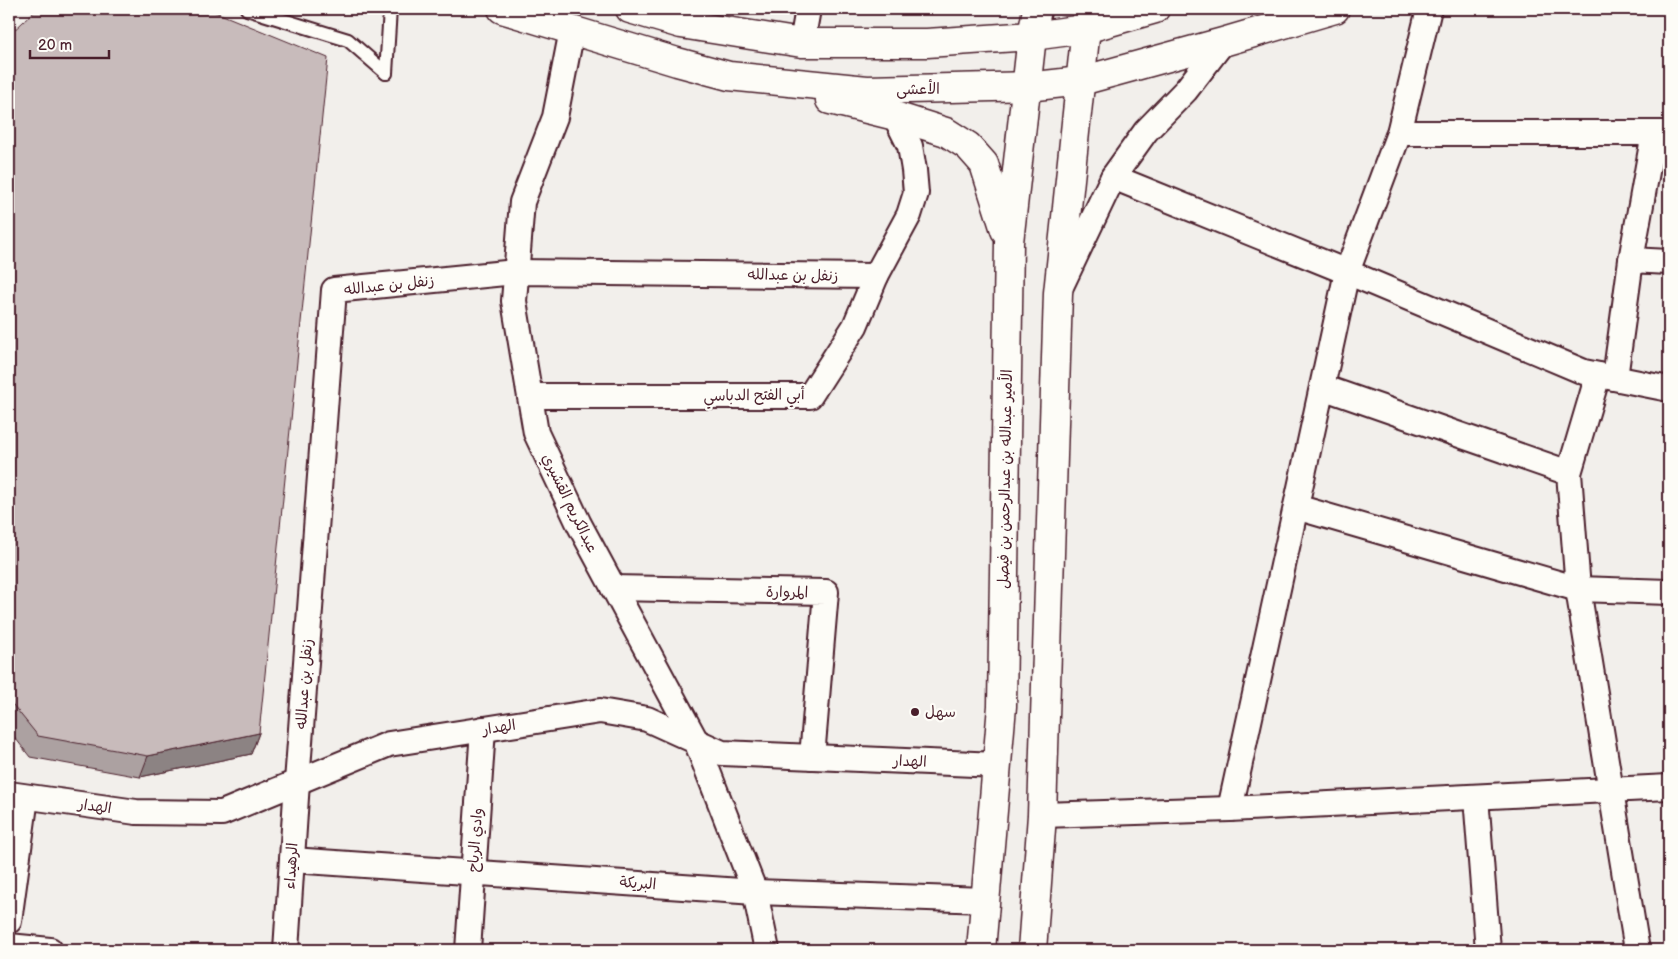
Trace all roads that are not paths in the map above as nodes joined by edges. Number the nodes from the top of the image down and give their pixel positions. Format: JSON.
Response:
{"nodes":[{"id":1,"x":247,"y":9,"type":"edge"},
{"id":2,"x":390,"y":9,"type":"edge"},
{"id":3,"x":502,"y":9,"type":"edge"},
{"id":4,"x":630,"y":9,"type":"edge"},
{"id":5,"x":808,"y":9,"type":"edge"},
{"id":6,"x":1037,"y":9,"type":"edge"},
{"id":7,"x":1155,"y":9,"type":"edge"},
{"id":8,"x":1335,"y":9,"type":"edge"},
{"id":9,"x":1429,"y":9,"type":"edge"},
{"id":10,"x":1086,"y":19,"type":"edge"},
{"id":11,"x":572,"y":30,"type":"junction"},
{"id":12,"x":1032,"y":36,"type":"junction"},
{"id":13,"x":1223,"y":42,"type":"junction"},
{"id":14,"x":802,"y":43,"type":"junction"},
{"id":15,"x":729,"y":76,"type":"junction"},
{"id":16,"x":1081,"y":81,"type":"junction"},
{"id":17,"x":1027,"y":86,"type":"junction"},
{"id":18,"x":867,"y":90,"type":"junction"},
{"id":19,"x":895,"y":116,"type":"junction"},
{"id":20,"x":1398,"y":133,"type":"junction"},
{"id":21,"x":1662,"y":133,"type":"edge"},
{"id":22,"x":1113,"y":177,"type":"junction"},
{"id":23,"x":1008,"y":242,"type":"junction"},
{"id":24,"x":1631,"y":260,"type":"junction"},
{"id":25,"x":1669,"y":262,"type":"edge"},
{"id":26,"x":516,"y":272,"type":"junction"},
{"id":27,"x":1347,"y":272,"type":"junction"},
{"id":28,"x":876,"y":276,"type":"junction"},
{"id":29,"x":1058,"y":293,"type":"junction"},
{"id":30,"x":1607,"y":376,"type":"junction"},
{"id":31,"x":1322,"y":387,"type":"junction"},
{"id":32,"x":1669,"y":389,"type":"edge"},
{"id":33,"x":530,"y":396,"type":"junction"},
{"id":34,"x":1569,"y":473,"type":"junction"},
{"id":35,"x":1296,"y":507,"type":"junction"},
{"id":36,"x":613,"y":588,"type":"junction"},
{"id":37,"x":1578,"y":589,"type":"junction"},
{"id":38,"x":1669,"y":592,"type":"edge"},
{"id":39,"x":484,"y":729,"type":"junction"},
{"id":40,"x":696,"y":741,"type":"junction"},
{"id":41,"x":812,"y":757,"type":"junction"},
{"id":42,"x":997,"y":765,"type":"junction"},
{"id":43,"x":296,"y":782,"type":"junction"},
{"id":44,"x":1669,"y":787,"type":"edge"},
{"id":45,"x":1611,"y":791,"type":"junction"},
{"id":46,"x":17,"y":796,"type":"edge"},
{"id":47,"x":1476,"y":797,"type":"junction"},
{"id":48,"x":1230,"y":809,"type":"junction"},
{"id":49,"x":1042,"y":815,"type":"junction"},
{"id":50,"x":292,"y":860,"type":"junction"},
{"id":51,"x":473,"y":872,"type":"junction"},
{"id":52,"x":756,"y":892,"type":"junction"},
{"id":53,"x":985,"y":900,"type":"junction"},
{"id":54,"x":9,"y":921,"type":"edge"},
{"id":55,"x":9,"y":946,"type":"edge"},
{"id":56,"x":50,"y":950,"type":"edge"},
{"id":57,"x":286,"y":950,"type":"edge"},
{"id":58,"x":468,"y":950,"type":"edge"},
{"id":59,"x":767,"y":950,"type":"edge"},
{"id":60,"x":981,"y":950,"type":"edge"},
{"id":61,"x":1032,"y":950,"type":"edge"},
{"id":62,"x":1488,"y":950,"type":"edge"},
{"id":63,"x":1637,"y":950,"type":"edge"}],
"edges":[{"from":1,"to":2,"type":"lane"},
{"from":3,"to":11,"type":"main road","name":"الأعشى"},
{"from":4,"to":14,"type":"main road"},
{"from":5,"to":14,"type":"street"},
{"from":6,"to":12,"type":"main road","name":"الأمير عبدالله بن عبدالرحمن بن فيصل"},
{"from":7,"to":10,"type":"main road"},
{"from":8,"to":13,"type":"main road","name":"الأعشى"},
{"from":9,"to":20,"type":"street"},
{"from":10,"to":12,"type":"main road"},
{"from":10,"to":16,"type":"main road"},
{"from":11,"to":15,"type":"main road","name":"الأعشى"},
{"from":11,"to":26,"type":"street","name":"عبدالكريم القشيري"},
{"from":12,"to":14,"type":"main road"},
{"from":12,"to":17,"type":"main road","name":"الأمير عبدالله بن عبدالرحمن بن فيصل"},
{"from":13,"to":16,"type":"main road","name":"الأعشى"},
{"from":13,"to":22,"type":"street"},
{"from":15,"to":18,"type":"main road","name":"الأعشى"},
{"from":15,"to":19,"type":"main road"},
{"from":16,"to":17,"type":"main road","name":"الأعشى"},
{"from":16,"to":29,"type":"main road"},
{"from":17,"to":18,"type":"main road","name":"الأعشى"},
{"from":17,"to":23,"type":"main road","name":"الأمير عبدالله بن عبدالرحمن بن فيصل"},
{"from":18,"to":19,"type":"street","name":"أبي الفتح الدباسي"},
{"from":19,"to":23,"type":"main road"},
{"from":19,"to":28,"type":"street","name":"أبي الفتح الدباسي"},
{"from":20,"to":21,"type":"street"},
{"from":20,"to":27,"type":"street"},
{"from":21,"to":24,"type":"street"},
{"from":22,"to":27,"type":"street"},
{"from":22,"to":29,"type":"street"},
{"from":23,"to":42,"type":"main road","name":"الأمير عبدالله بن عبدالرحمن بن فيصل"},
{"from":24,"to":25,"type":"street"},
{"from":24,"to":30,"type":"street"},
{"from":26,"to":28,"type":"street","name":"زنفل بن عبدالله"},
{"from":26,"to":33,"type":"street","name":"عبدالكريم القشيري"},
{"from":26,"to":43,"type":"street","name":"زنفل بن عبدالله"},
{"from":27,"to":30,"type":"street"},
{"from":27,"to":31,"type":"street"},
{"from":28,"to":33,"type":"street","name":"أبي الفتح الدباسي"},
{"from":29,"to":49,"type":"main road"},
{"from":30,"to":32,"type":"street"},
{"from":30,"to":34,"type":"street"},
{"from":31,"to":34,"type":"street"},
{"from":31,"to":35,"type":"street"},
{"from":33,"to":36,"type":"street","name":"عبدالكريم القشيري"},
{"from":34,"to":37,"type":"street"},
{"from":35,"to":37,"type":"street"},
{"from":35,"to":48,"type":"street"},
{"from":36,"to":40,"type":"street","name":"عبدالكريم القشيري"},
{"from":36,"to":41,"type":"street","name":"المروارة"},
{"from":37,"to":38,"type":"street"},
{"from":37,"to":45,"type":"street"},
{"from":39,"to":40,"type":"street","name":"الهدار"},
{"from":39,"to":43,"type":"street","name":"الهدار"},
{"from":39,"to":51,"type":"street","name":"وادي الرباح"},
{"from":40,"to":41,"type":"street","name":"الهدار"},
{"from":40,"to":52,"type":"street","name":"عبدالكريم القشيري"},
{"from":41,"to":42,"type":"street","name":"الهدار"},
{"from":42,"to":53,"type":"main road","name":"الأمير عبدالله بن عبدالرحمن بن فيصل"},
{"from":43,"to":46,"type":"street","name":"الهدار"},
{"from":43,"to":50,"type":"street","name":"الرهيداء"},
{"from":44,"to":45,"type":"street"},
{"from":45,"to":47,"type":"street"},
{"from":45,"to":63,"type":"street"},
{"from":46,"to":54,"type":"street"},
{"from":47,"to":48,"type":"street"},
{"from":47,"to":62,"type":"street"},
{"from":48,"to":49,"type":"street"},
{"from":49,"to":61,"type":"main road"},
{"from":50,"to":51,"type":"street","name":"البريكة"},
{"from":50,"to":57,"type":"street","name":"الرهيداء"},
{"from":51,"to":52,"type":"street","name":"البريكة"},
{"from":51,"to":58,"type":"street","name":"وادي الرباح"},
{"from":52,"to":53,"type":"street","name":"البريكة"},
{"from":52,"to":59,"type":"street","name":"عبدالكريم القشيري"},
{"from":53,"to":60,"type":"main road","name":"الأمير عبدالله بن عبدالرحمن بن فيصل"},
{"from":55,"to":56,"type":"street"}]}
